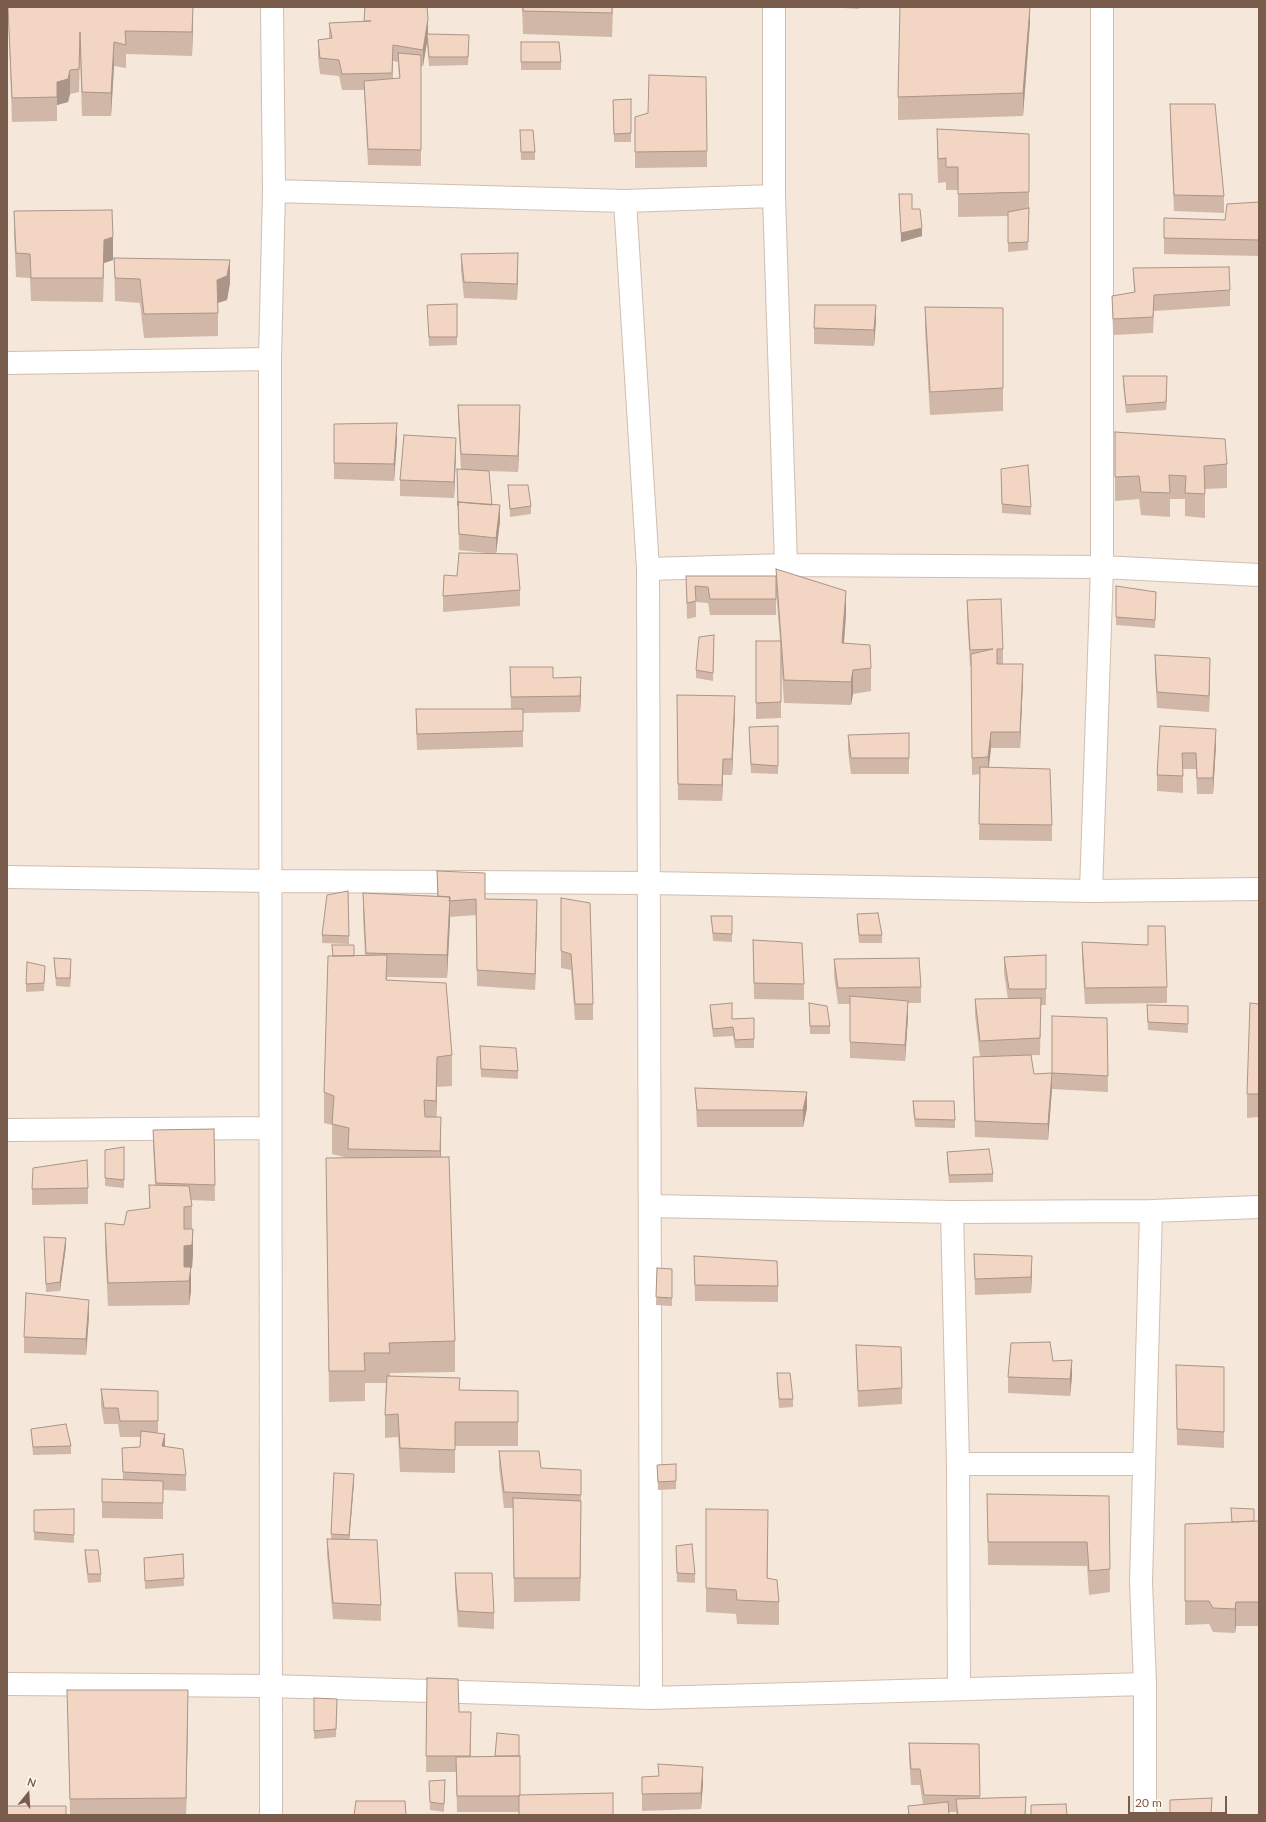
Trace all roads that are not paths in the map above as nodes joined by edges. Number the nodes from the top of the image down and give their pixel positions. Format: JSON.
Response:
{"nodes":[{"id":1,"x":272,"y":7,"type":"edge"},
{"id":2,"x":774,"y":7,"type":"edge"},
{"id":3,"x":1102,"y":7,"type":"edge"},
{"id":4,"x":274,"y":191,"type":"junction"},
{"id":5,"x":774,"y":196,"type":"junction"},
{"id":6,"x":625,"y":201,"type":"junction"},
{"id":7,"x":270,"y":359,"type":"junction"},
{"id":8,"x":7,"y":363,"type":"edge"},
{"id":9,"x":786,"y":565,"type":"junction"},
{"id":10,"x":1102,"y":567,"type":"junction"},
{"id":11,"x":648,"y":569,"type":"junction"},
{"id":12,"x":1259,"y":575,"type":"edge"},
{"id":13,"x":7,"y":877,"type":"edge"},
{"id":14,"x":270,"y":881,"type":"junction"},
{"id":15,"x":649,"y":883,"type":"junction"},
{"id":16,"x":1259,"y":889,"type":"edge"},
{"id":17,"x":1091,"y":891,"type":"junction"},
{"id":18,"x":270,"y":1128,"type":"junction"},
{"id":19,"x":7,"y":1130,"type":"edge"},
{"id":20,"x":650,"y":1206,"type":"junction"},
{"id":21,"x":1259,"y":1207,"type":"edge"},
{"id":22,"x":1150,"y":1211,"type":"junction"},
{"id":23,"x":952,"y":1212,"type":"junction"},
{"id":24,"x":958,"y":1464,"type":"junction"},
{"id":25,"x":1144,"y":1464,"type":"junction"},
{"id":26,"x":7,"y":1684,"type":"edge"},
{"id":27,"x":1145,"y":1684,"type":"junction"},
{"id":28,"x":271,"y":1686,"type":"junction"},
{"id":29,"x":959,"y":1689,"type":"junction"},
{"id":30,"x":651,"y":1698,"type":"junction"},
{"id":31,"x":270,"y":1815,"type":"edge"},
{"id":32,"x":1145,"y":1815,"type":"edge"}],
"edges":[{"from":1,"to":4,"type":"street"},
{"from":2,"to":5,"type":"street"},
{"from":3,"to":10,"type":"street"},
{"from":4,"to":6,"type":"street"},
{"from":4,"to":7,"type":"street"},
{"from":5,"to":6,"type":"street"},
{"from":5,"to":9,"type":"street"},
{"from":6,"to":11,"type":"street"},
{"from":7,"to":8,"type":"street"},
{"from":7,"to":14,"type":"street"},
{"from":9,"to":10,"type":"street"},
{"from":9,"to":11,"type":"street"},
{"from":10,"to":12,"type":"street"},
{"from":10,"to":17,"type":"street"},
{"from":11,"to":15,"type":"street"},
{"from":13,"to":14,"type":"street"},
{"from":14,"to":15,"type":"street"},
{"from":14,"to":18,"type":"street"},
{"from":15,"to":17,"type":"street"},
{"from":15,"to":20,"type":"street"},
{"from":16,"to":17,"type":"street"},
{"from":18,"to":19,"type":"street"},
{"from":18,"to":28,"type":"street"},
{"from":20,"to":23,"type":"street"},
{"from":20,"to":30,"type":"street"},
{"from":21,"to":22,"type":"street"},
{"from":22,"to":23,"type":"street"},
{"from":22,"to":25,"type":"street"},
{"from":23,"to":24,"type":"street"},
{"from":24,"to":25,"type":"street"},
{"from":24,"to":29,"type":"street"},
{"from":25,"to":27,"type":"street"},
{"from":26,"to":28,"type":"street"},
{"from":27,"to":29,"type":"street"},
{"from":27,"to":32,"type":"street"},
{"from":28,"to":30,"type":"street"},
{"from":28,"to":31,"type":"street"},
{"from":29,"to":30,"type":"street"}]}
